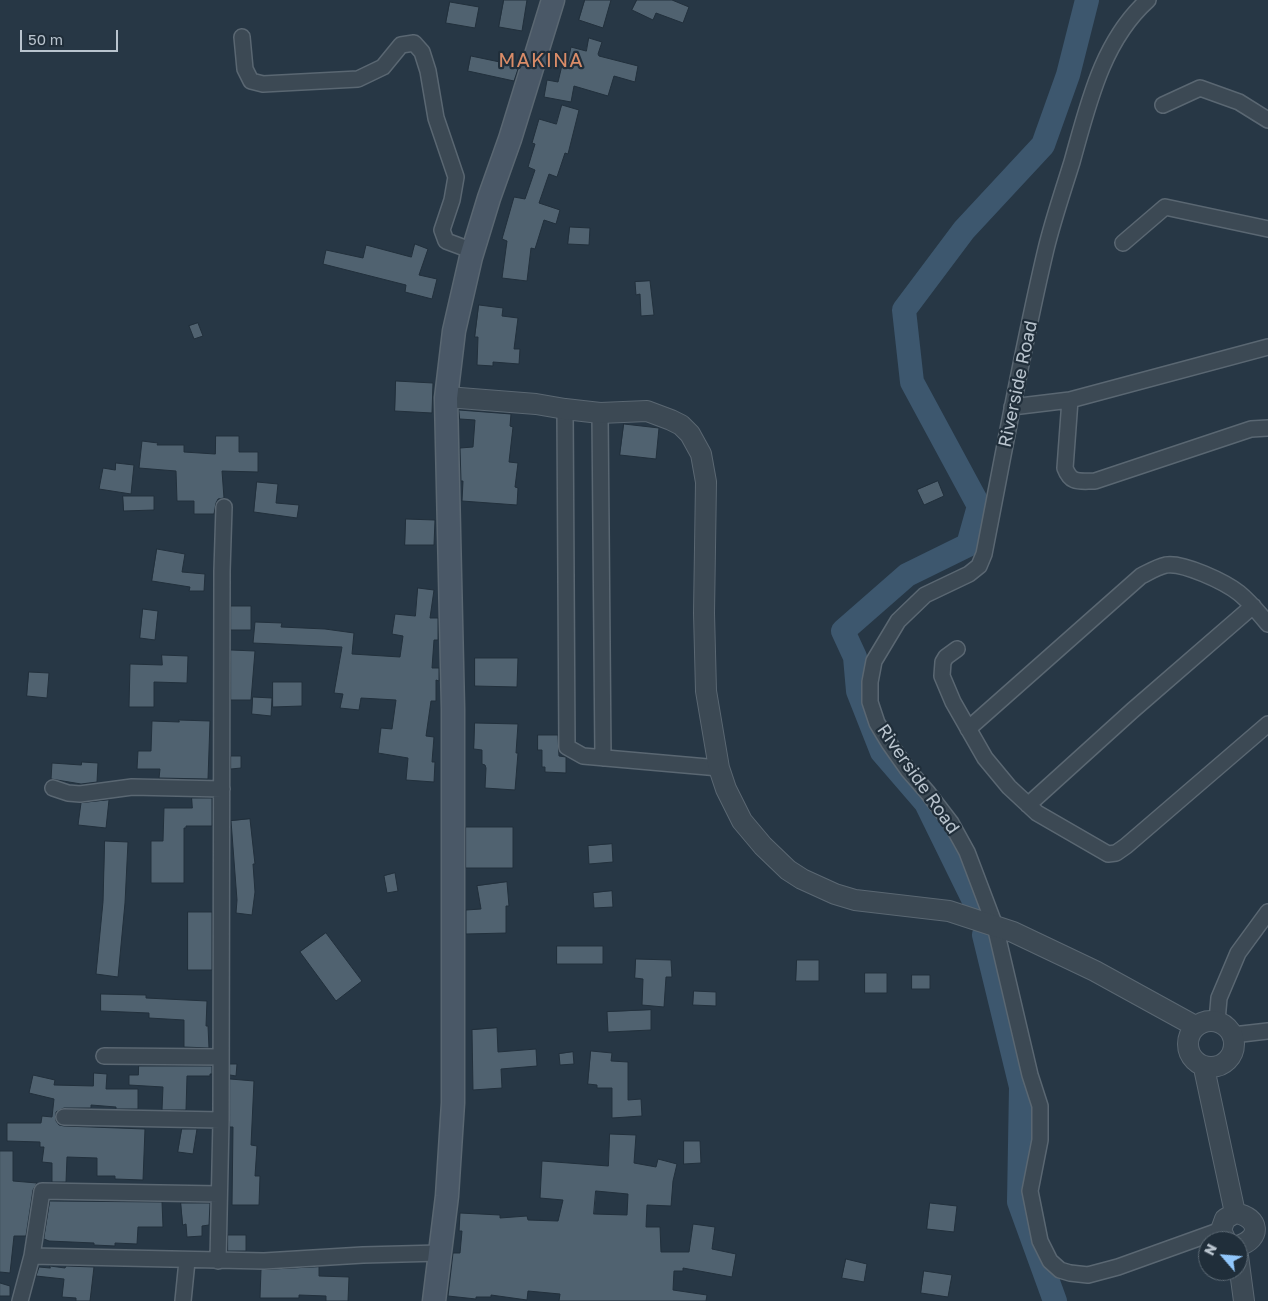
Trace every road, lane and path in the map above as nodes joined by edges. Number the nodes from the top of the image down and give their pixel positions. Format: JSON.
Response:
{"nodes":[{"id":1,"x":553,"y":0,"type":"edge"},
{"id":2,"x":1148,"y":0,"type":"edge"},
{"id":3,"x":242,"y":37,"type":"dead end"},
{"id":4,"x":1164,"y":105,"type":"dead end"},
{"id":5,"x":1268,"y":120,"type":"edge"},
{"id":6,"x":1268,"y":229,"type":"edge"},
{"id":7,"x":1124,"y":243,"type":"dead end"},
{"id":8,"x":473,"y":251,"type":"junction"},
{"id":9,"x":1268,"y":347,"type":"edge"},
{"id":10,"x":446,"y":397,"type":"junction"},
{"id":11,"x":1070,"y":400,"type":"junction"},
{"id":12,"x":1012,"y":408,"type":"junction"},
{"id":13,"x":565,"y":410,"type":"junction"},
{"id":14,"x":600,"y":412,"type":"junction"},
{"id":15,"x":1268,"y":428,"type":"edge"},
{"id":16,"x":224,"y":507,"type":"dead end"},
{"id":17,"x":1253,"y":606,"type":"junction"},
{"id":18,"x":1268,"y":624,"type":"edge"},
{"id":19,"x":957,"y":649,"type":"dead end"},
{"id":20,"x":1268,"y":724,"type":"edge"},
{"id":21,"x":968,"y":729,"type":"junction"},
{"id":22,"x":603,"y":758,"type":"junction"},
{"id":23,"x":719,"y":768,"type":"junction"},
{"id":24,"x":53,"y":788,"type":"dead end"},
{"id":25,"x":222,"y":790,"type":"junction"},
{"id":26,"x":1028,"y":804,"type":"junction"},
{"id":27,"x":1268,"y":912,"type":"edge"},
{"id":28,"x":995,"y":926,"type":"junction"},
{"id":29,"x":1217,"y":1021,"type":"junction"},
{"id":30,"x":1195,"y":1026,"type":"junction"},
{"id":31,"x":1268,"y":1031,"type":"edge"},
{"id":32,"x":1233,"y":1035,"type":"junction"},
{"id":33,"x":104,"y":1056,"type":"dead end"},
{"id":34,"x":222,"y":1058,"type":"junction"},
{"id":35,"x":1204,"y":1068,"type":"junction"},
{"id":36,"x":64,"y":1117,"type":"dead end"},
{"id":37,"x":221,"y":1120,"type":"junction"},
{"id":38,"x":219,"y":1194,"type":"junction"},
{"id":39,"x":1235,"y":1212,"type":"junction"},
{"id":40,"x":1224,"y":1231,"type":"edge"},
{"id":41,"x":1248,"y":1243,"type":"edge"},
{"id":42,"x":1198,"y":1244,"type":"edge"},
{"id":43,"x":440,"y":1253,"type":"junction"},
{"id":44,"x":32,"y":1256,"type":"junction"},
{"id":45,"x":187,"y":1260,"type":"junction"},
{"id":46,"x":218,"y":1261,"type":"junction"},
{"id":47,"x":1241,"y":1281,"type":"edge"},
{"id":48,"x":20,"y":1301,"type":"edge"},
{"id":49,"x":182,"y":1301,"type":"edge"},
{"id":50,"x":434,"y":1301,"type":"edge"},
{"id":51,"x":1244,"y":1301,"type":"edge"}],
"edges":[{"from":1,"to":8,"type":"main road"},
{"from":2,"to":12,"type":"street","name":"Riverside Road"},
{"from":3,"to":8,"type":"street"},
{"from":4,"to":5,"type":"street"},
{"from":6,"to":7,"type":"street"},
{"from":8,"to":10,"type":"main road"},
{"from":9,"to":11,"type":"street"},
{"from":10,"to":13,"type":"street"},
{"from":10,"to":43,"type":"main road"},
{"from":11,"to":12,"type":"street"},
{"from":11,"to":15,"type":"street"},
{"from":12,"to":28,"type":"street","name":"Riverside Road"},
{"from":13,"to":14,"type":"street"},
{"from":13,"to":22,"type":"street"},
{"from":14,"to":22,"type":"street"},
{"from":14,"to":23,"type":"street"},
{"from":16,"to":25,"type":"street"},
{"from":17,"to":18,"type":"street"},
{"from":17,"to":21,"type":"street"},
{"from":17,"to":26,"type":"street"},
{"from":19,"to":21,"type":"street"},
{"from":20,"to":26,"type":"street"},
{"from":21,"to":26,"type":"street"},
{"from":22,"to":23,"type":"street"},
{"from":23,"to":28,"type":"street"},
{"from":24,"to":25,"type":"street"},
{"from":25,"to":34,"type":"street"},
{"from":27,"to":29,"type":"street"},
{"from":28,"to":30,"type":"street"},
{"from":28,"to":42,"type":"street","name":"Riverside Road"},
{"from":29,"to":30,"type":"street"},
{"from":29,"to":32,"type":"street"},
{"from":30,"to":35,"type":"street"},
{"from":31,"to":32,"type":"street"},
{"from":32,"to":35,"type":"street"},
{"from":33,"to":34,"type":"street"},
{"from":34,"to":37,"type":"street"},
{"from":35,"to":39,"type":"street"},
{"from":36,"to":37,"type":"street"},
{"from":37,"to":38,"type":"street"},
{"from":38,"to":44,"type":"street"},
{"from":38,"to":46,"type":"street"},
{"from":39,"to":40,"type":"street"},
{"from":39,"to":41,"type":"street"},
{"from":43,"to":46,"type":"street"},
{"from":43,"to":50,"type":"main road"},
{"from":44,"to":45,"type":"street"},
{"from":44,"to":48,"type":"street"},
{"from":45,"to":46,"type":"street"},
{"from":45,"to":49,"type":"street"},
{"from":47,"to":51,"type":"street"}]}
